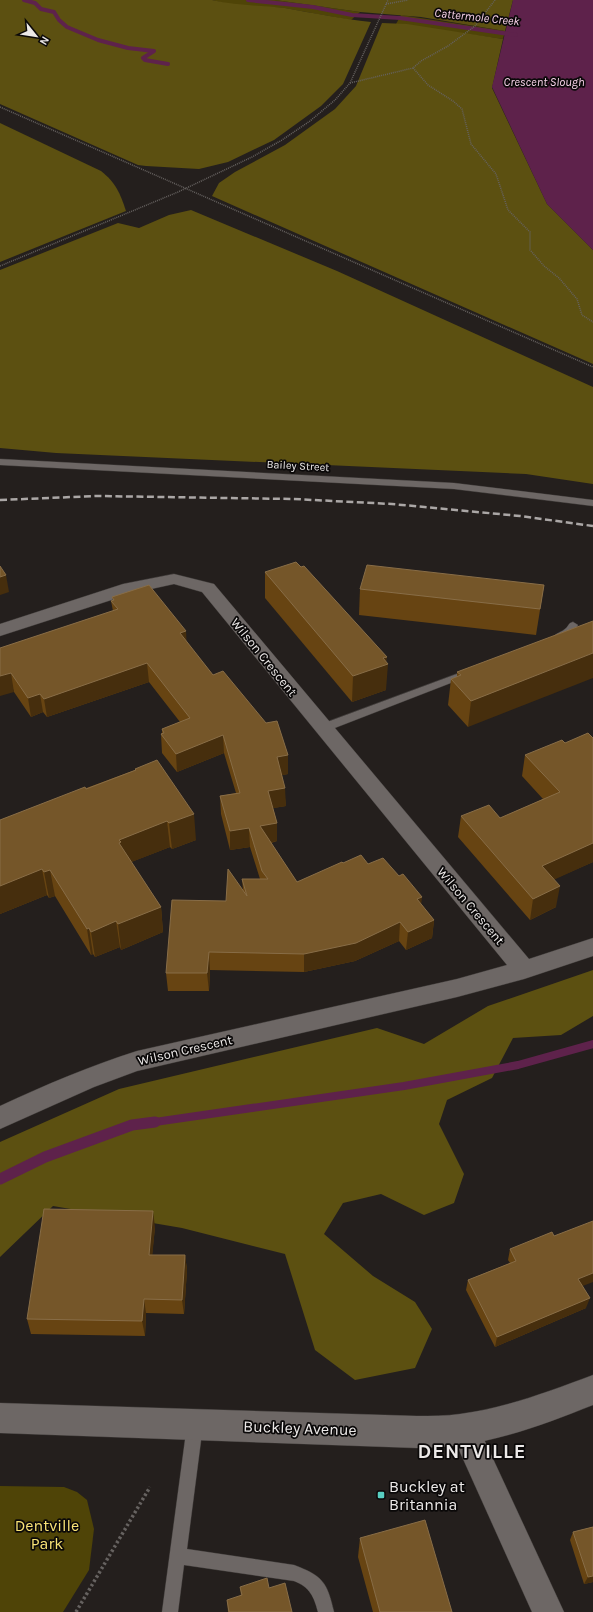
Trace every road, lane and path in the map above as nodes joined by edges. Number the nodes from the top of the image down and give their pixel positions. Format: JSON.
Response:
{"nodes":[{"id":1,"x":388,"y":0,"type":"edge"},
{"id":2,"x":408,"y":0,"type":"edge"},
{"id":3,"x":495,"y":0,"type":"edge"},
{"id":4,"x":386,"y":4,"type":"junction"},
{"id":5,"x":413,"y":68,"type":"junction"},
{"id":6,"x":350,"y":83,"type":"junction"},
{"id":7,"x":0,"y":107,"type":"edge"},
{"id":8,"x":185,"y":189,"type":"junction"},
{"id":9,"x":0,"y":266,"type":"edge"},
{"id":10,"x":593,"y":322,"type":"edge"},
{"id":11,"x":593,"y":367,"type":"edge"},
{"id":12,"x":0,"y":462,"type":"edge"},
{"id":13,"x":593,"y":503,"type":"edge"},
{"id":14,"x":572,"y":624,"type":"dead end"},
{"id":15,"x":0,"y":630,"type":"edge"},
{"id":16,"x":548,"y":642,"type":"edge"},
{"id":17,"x":482,"y":667,"type":"edge"},
{"id":18,"x":323,"y":728,"type":"junction"},
{"id":19,"x":593,"y":947,"type":"edge"},
{"id":20,"x":524,"y":970,"type":"junction"},
{"id":21,"x":0,"y":1118,"type":"edge"},
{"id":22,"x":593,"y":1390,"type":"edge"},
{"id":23,"x":0,"y":1418,"type":"edge"},
{"id":24,"x":195,"y":1424,"type":"junction"},
{"id":25,"x":465,"y":1430,"type":"junction"},
{"id":26,"x":150,"y":1486,"type":"dead end"},
{"id":27,"x":177,"y":1556,"type":"junction"},
{"id":28,"x":76,"y":1612,"type":"edge"},
{"id":29,"x":170,"y":1612,"type":"edge"},
{"id":30,"x":326,"y":1612,"type":"edge"},
{"id":31,"x":548,"y":1612,"type":"edge"}],
"edges":[{"from":1,"to":4,"type":"path"},
{"from":2,"to":4,"type":"path"},
{"from":3,"to":5,"type":"path"},
{"from":4,"to":6,"type":"path"},
{"from":5,"to":6,"type":"path"},
{"from":5,"to":10,"type":"path"},
{"from":6,"to":8,"type":"path"},
{"from":7,"to":8,"type":"path"},
{"from":8,"to":9,"type":"path"},
{"from":8,"to":11,"type":"path"},
{"from":12,"to":13,"type":"lane","name":"Bailey Street"},
{"from":14,"to":16,"type":"lane"},
{"from":15,"to":18,"type":"street","name":"Wilson Crescent"},
{"from":17,"to":18,"type":"lane"},
{"from":18,"to":20,"type":"street","name":"Wilson Crescent"},
{"from":19,"to":20,"type":"street"},
{"from":20,"to":21,"type":"street","name":"Wilson Crescent"},
{"from":22,"to":25,"type":"street","name":"Buckley Avenue"},
{"from":23,"to":24,"type":"street","name":"Buckley Avenue"},
{"from":24,"to":25,"type":"street","name":"Buckley Avenue"},
{"from":24,"to":27,"type":"lane"},
{"from":25,"to":31,"type":"street"},
{"from":26,"to":28,"type":"path"},
{"from":27,"to":29,"type":"lane"},
{"from":27,"to":30,"type":"lane"}]}
